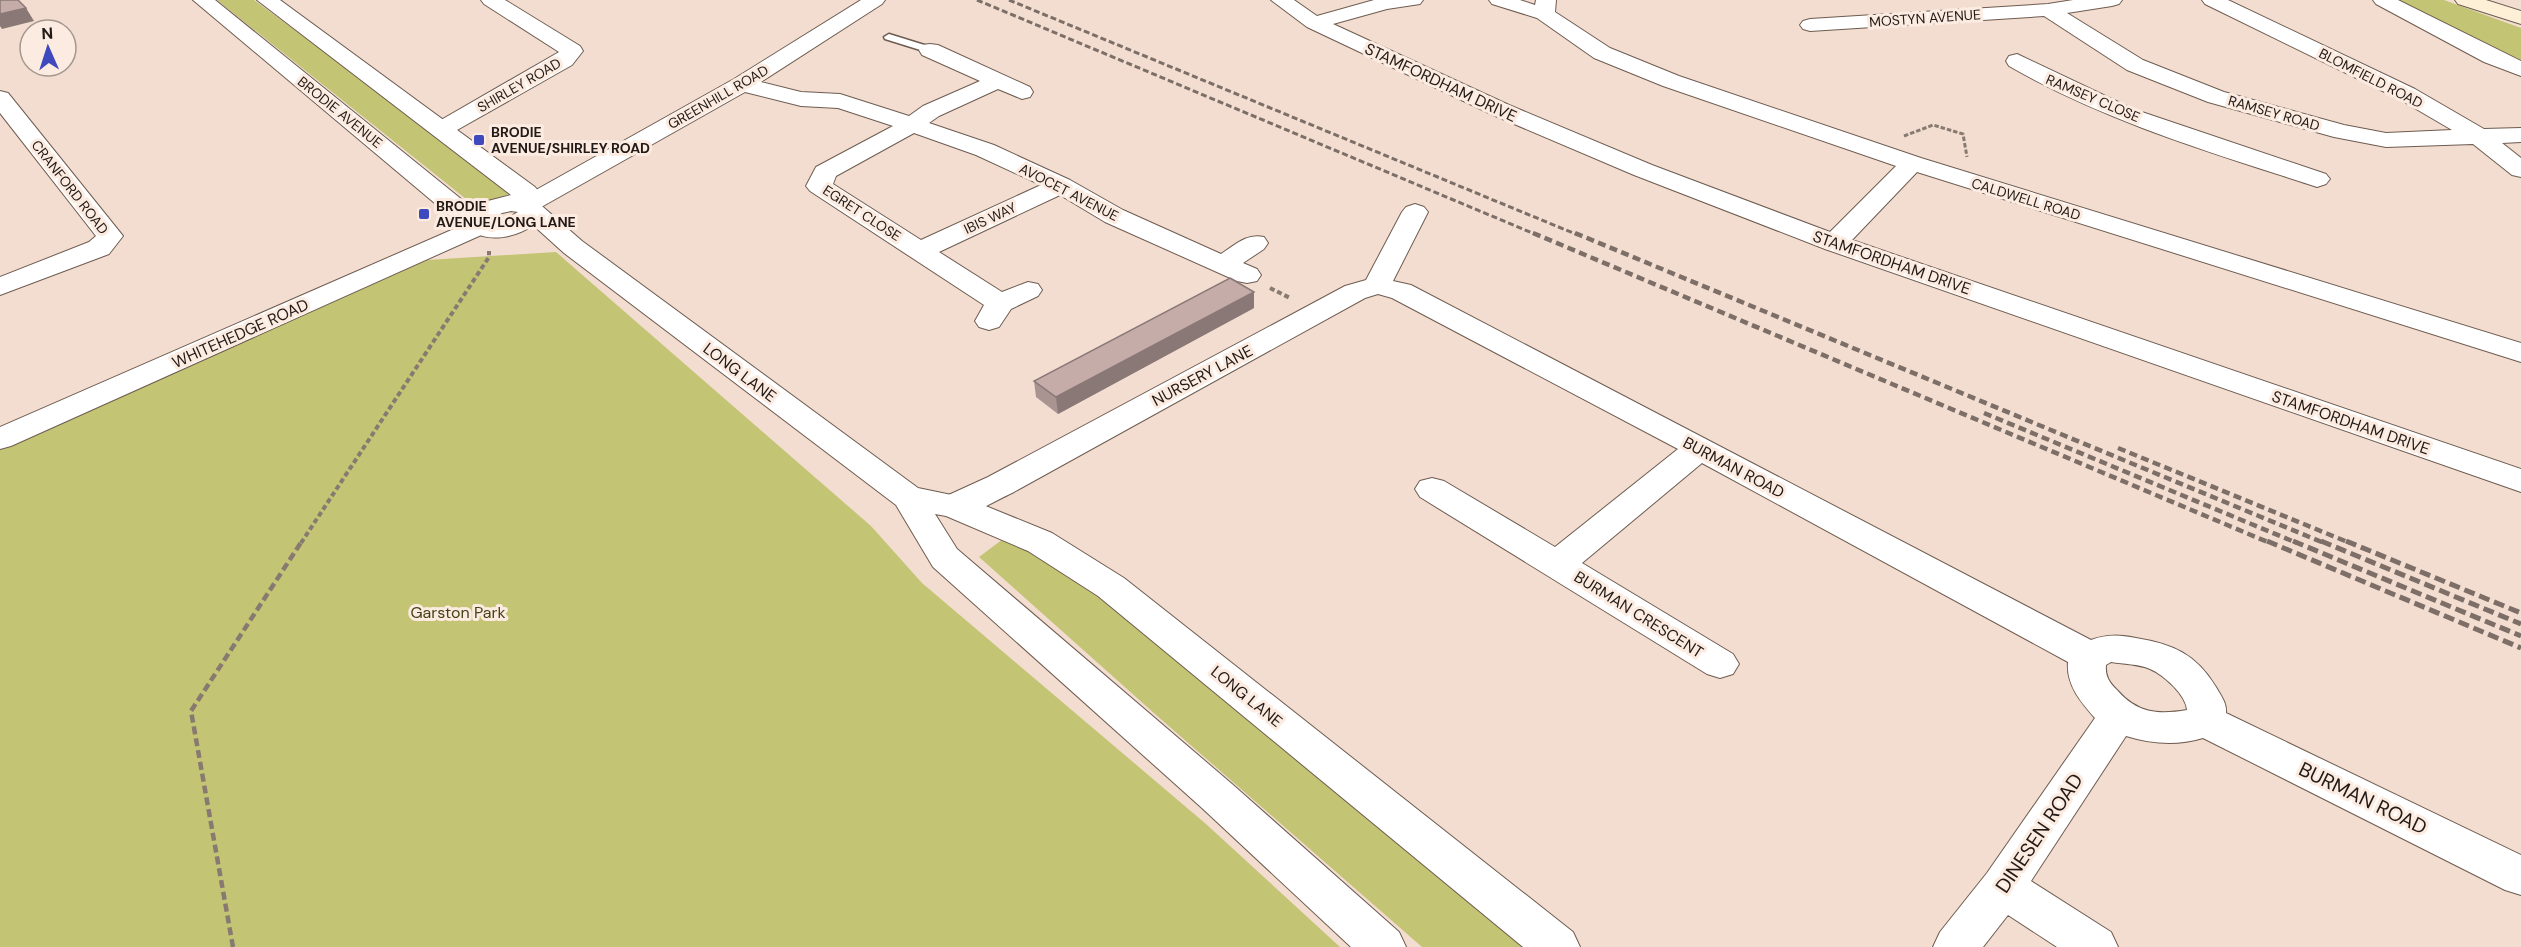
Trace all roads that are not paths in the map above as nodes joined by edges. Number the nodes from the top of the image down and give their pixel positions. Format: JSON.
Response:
{"nodes":[{"id":1,"x":203,"y":0,"type":"edge"},
{"id":2,"x":267,"y":0,"type":"edge"},
{"id":3,"x":491,"y":0,"type":"edge"},
{"id":4,"x":875,"y":0,"type":"edge"},
{"id":5,"x":1281,"y":0,"type":"edge"},
{"id":6,"x":1413,"y":0,"type":"edge"},
{"id":7,"x":1499,"y":0,"type":"edge"},
{"id":8,"x":2112,"y":0,"type":"edge"},
{"id":9,"x":2212,"y":0,"type":"edge"},
{"id":10,"x":2383,"y":0,"type":"edge"},
{"id":11,"x":2465,"y":0,"type":"edge"},
{"id":12,"x":1545,"y":7,"type":"edge"},
{"id":13,"x":2048,"y":10,"type":"junction"},
{"id":14,"x":2521,"y":18,"type":"edge"},
{"id":15,"x":1314,"y":22,"type":"junction"},
{"id":16,"x":1810,"y":25,"type":"dead end"},
{"id":17,"x":889,"y":37,"type":"dead end"},
{"id":18,"x":930,"y":50,"type":"joint"},
{"id":19,"x":2017,"y":61,"type":"dead end"},
{"id":20,"x":2521,"y":69,"type":"edge"},
{"id":21,"x":998,"y":81,"type":"junction"},
{"id":22,"x":742,"y":84,"type":"junction"},
{"id":23,"x":1022,"y":93,"type":"dead end"},
{"id":24,"x":0,"y":98,"type":"edge"},
{"id":25,"x":2193,"y":113,"type":"junction"},
{"id":26,"x":912,"y":124,"type":"junction"},
{"id":27,"x":442,"y":129,"type":"junction"},
{"id":28,"x":2521,"y":135,"type":"edge"},
{"id":29,"x":2478,"y":136,"type":"junction"},
{"id":30,"x":1912,"y":163,"type":"junction"},
{"id":31,"x":2521,"y":170,"type":"edge"},
{"id":32,"x":2316,"y":179,"type":"dead end"},
{"id":33,"x":1061,"y":185,"type":"junction"},
{"id":34,"x":526,"y":207,"type":"junction"},
{"id":35,"x":1415,"y":212,"type":"dead end"},
{"id":36,"x":488,"y":225,"type":"junction"},
{"id":37,"x":1255,"y":243,"type":"dead end"},
{"id":38,"x":1834,"y":243,"type":"junction"},
{"id":39,"x":573,"y":247,"type":"junction"},
{"id":40,"x":919,"y":250,"type":"junction"},
{"id":41,"x":1377,"y":286,"type":"junction"},
{"id":42,"x":0,"y":287,"type":"edge"},
{"id":43,"x":1028,"y":290,"type":"dead end"},
{"id":44,"x":2521,"y":353,"type":"edge"},
{"id":45,"x":0,"y":439,"type":"edge"},
{"id":46,"x":1700,"y":448,"type":"junction"},
{"id":47,"x":2521,"y":481,"type":"edge"},
{"id":48,"x":1432,"y":489,"type":"dead end"},
{"id":49,"x":908,"y":497,"type":"junction"},
{"id":50,"x":954,"y":506,"type":"junction"},
{"id":51,"x":1558,"y":564,"type":"junction"},
{"id":52,"x":2088,"y":656,"type":"junction"},
{"id":53,"x":1720,"y":664,"type":"dead end"},
{"id":54,"x":2118,"y":716,"type":"junction"},
{"id":55,"x":2206,"y":721,"type":"junction"},
{"id":56,"x":2521,"y":876,"type":"edge"},
{"id":57,"x":2003,"y":887,"type":"junction"},
{"id":58,"x":1383,"y":947,"type":"edge"},
{"id":59,"x":1557,"y":947,"type":"edge"},
{"id":60,"x":1956,"y":947,"type":"edge"},
{"id":61,"x":2095,"y":947,"type":"edge"}],
"edges":[{"from":1,"to":36,"type":"street","name":"BRODIE AVENUE"},
{"from":2,"to":27,"type":"street"},
{"from":3,"to":27,"type":"street","name":"SHIRLEY ROAD"},
{"from":4,"to":22,"type":"street","name":"GREENHILL ROAD"},
{"from":5,"to":15,"type":"street","name":"STAMFORDHAM DRIVE"},
{"from":6,"to":15,"type":"street"},
{"from":7,"to":12,"type":"street","name":"CALDWELL ROAD"},
{"from":8,"to":13,"type":"street","name":"MOSTYN AVENUE"},
{"from":9,"to":29,"type":"street","name":"BLOMFIELD ROAD"},
{"from":10,"to":20,"type":"street"},
{"from":11,"to":14,"type":"main road"},
{"from":12,"to":30,"type":"street","name":"CALDWELL ROAD"},
{"from":13,"to":16,"type":"street","name":"MOSTYN AVENUE"},
{"from":13,"to":25,"type":"street","name":"RAMSEY ROAD"},
{"from":15,"to":38,"type":"street","name":"STAMFORDHAM DRIVE"},
{"from":17,"to":18,"type":"lane"},
{"from":18,"to":21,"type":"street"},
{"from":19,"to":25,"type":"street","name":"RAMSEY CLOSE"},
{"from":21,"to":23,"type":"street"},
{"from":21,"to":26,"type":"street"},
{"from":22,"to":26,"type":"street","name":"AVOCET AVENUE"},
{"from":22,"to":34,"type":"street","name":"GREENHILL ROAD"},
{"from":24,"to":42,"type":"street","name":"CRANFORD ROAD"},
{"from":25,"to":29,"type":"street","name":"RAMSEY ROAD"},
{"from":25,"to":32,"type":"street","name":"RAMSEY CLOSE"},
{"from":26,"to":33,"type":"street","name":"AVOCET AVENUE"},
{"from":26,"to":40,"type":"street","name":"EGRET CLOSE"},
{"from":27,"to":34,"type":"street"},
{"from":28,"to":29,"type":"street","name":"RAMSEY ROAD"},
{"from":29,"to":31,"type":"street","name":"BLOMFIELD ROAD"},
{"from":30,"to":38,"type":"street"},
{"from":30,"to":44,"type":"street","name":"CALDWELL ROAD"},
{"from":33,"to":37,"type":"street","name":"AVOCET AVENUE"},
{"from":33,"to":40,"type":"street","name":"IBIS WAY"},
{"from":34,"to":36,"type":"street","name":"GREENHILL ROAD"},
{"from":34,"to":39,"type":"street","name":"LONG LANE"},
{"from":35,"to":41,"type":"street"},
{"from":36,"to":39,"type":"street","name":"LONG LANE"},
{"from":36,"to":45,"type":"street","name":"WHITEHEDGE ROAD"},
{"from":38,"to":47,"type":"street","name":"STAMFORDHAM DRIVE"},
{"from":39,"to":49,"type":"street","name":"LONG LANE"},
{"from":40,"to":43,"type":"street","name":"EGRET CLOSE"},
{"from":41,"to":46,"type":"street","name":"BURMAN ROAD"},
{"from":41,"to":50,"type":"street","name":"NURSERY LANE"},
{"from":46,"to":51,"type":"street","name":"BURMAN CRESCENT"},
{"from":46,"to":52,"type":"street","name":"BURMAN ROAD"},
{"from":48,"to":51,"type":"street","name":"BURMAN CRESCENT"},
{"from":49,"to":50,"type":"street","name":"LONG LANE"},
{"from":49,"to":58,"type":"street","name":"LONG LANE"},
{"from":50,"to":59,"type":"street","name":"LONG LANE"},
{"from":51,"to":53,"type":"street","name":"BURMAN CRESCENT"},
{"from":52,"to":54,"type":"street"},
{"from":52,"to":55,"type":"street"},
{"from":54,"to":55,"type":"street"},
{"from":54,"to":57,"type":"street","name":"DINESEN ROAD"},
{"from":55,"to":56,"type":"street","name":"BURMAN ROAD"},
{"from":57,"to":60,"type":"street","name":"DINESEN ROAD"},
{"from":57,"to":61,"type":"street"}]}
